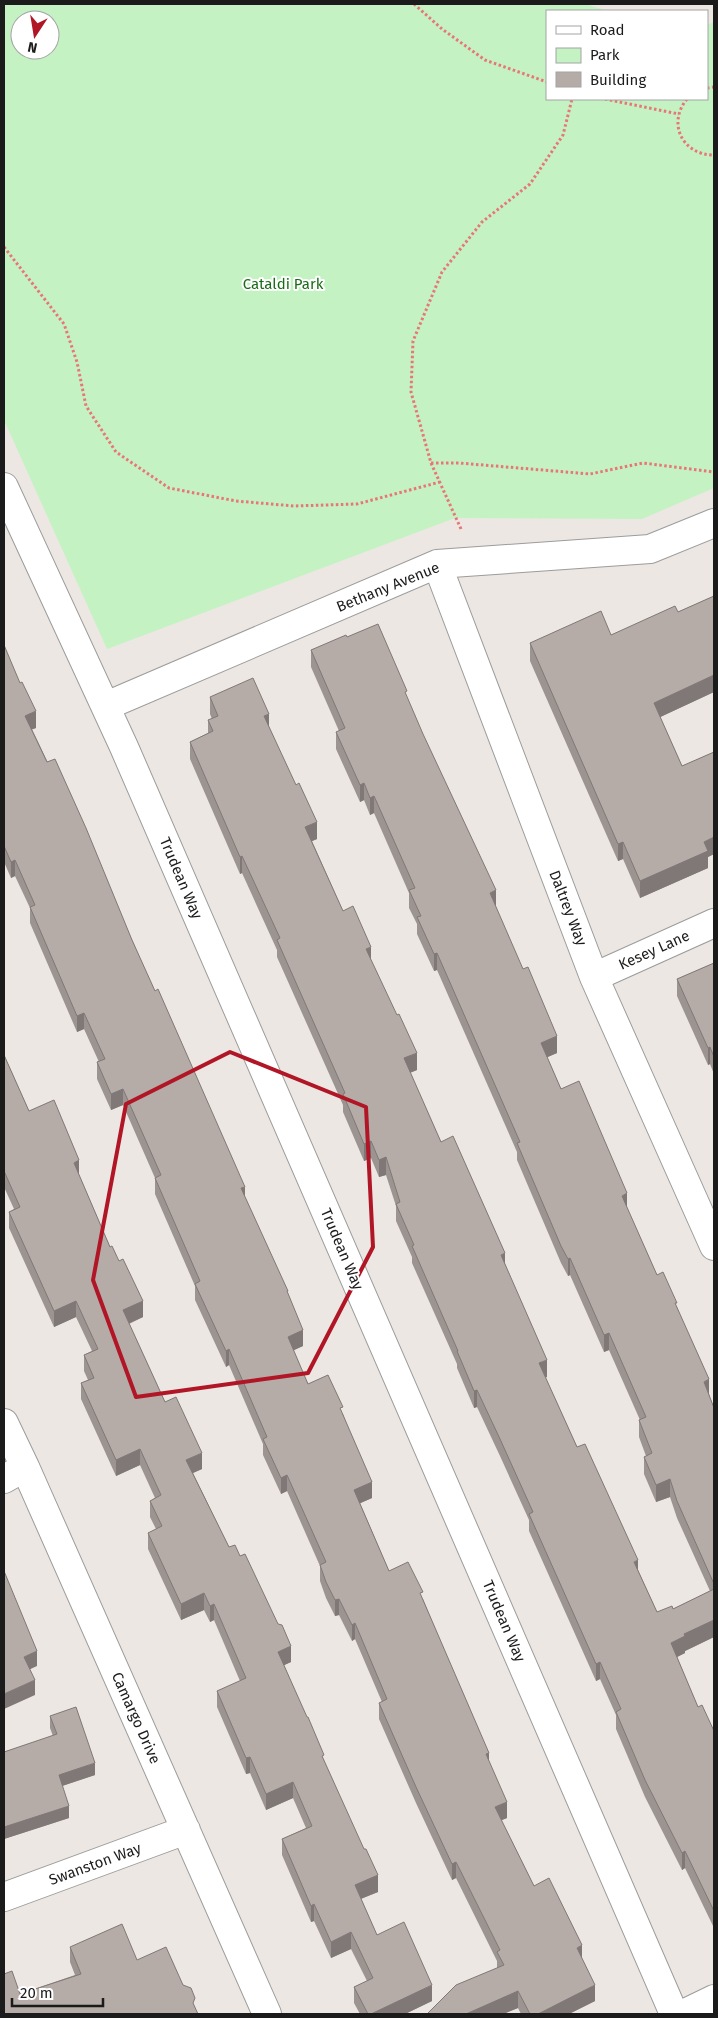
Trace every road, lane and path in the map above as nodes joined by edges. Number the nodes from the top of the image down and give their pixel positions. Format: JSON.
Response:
{"nodes":[{"id":1,"x":414,"y":4,"type":"edge"},
{"id":2,"x":546,"y":82,"type":"edge"},
{"id":3,"x":572,"y":100,"type":"edge"},
{"id":4,"x":610,"y":100,"type":"edge"},
{"id":5,"x":686,"y":100,"type":"edge"},
{"id":6,"x":679,"y":114,"type":"junction"},
{"id":7,"x":714,"y":155,"type":"edge"},
{"id":8,"x":4,"y":247,"type":"edge"},
{"id":9,"x":431,"y":463,"type":"junction"},
{"id":10,"x":714,"y":472,"type":"edge"},
{"id":11,"x":440,"y":482,"type":"junction"},
{"id":12,"x":4,"y":488,"type":"edge"},
{"id":13,"x":714,"y":523,"type":"edge"},
{"id":14,"x":461,"y":529,"type":"dead end"},
{"id":15,"x":437,"y":564,"type":"junction"},
{"id":16,"x":106,"y":706,"type":"junction"},
{"id":17,"x":714,"y":923,"type":"edge"},
{"id":18,"x":594,"y":977,"type":"junction"},
{"id":19,"x":714,"y":1246,"type":"edge"},
{"id":20,"x":4,"y":1423,"type":"edge"},
{"id":21,"x":14,"y":1473,"type":"edge"},
{"id":22,"x":186,"y":1830,"type":"junction"},
{"id":23,"x":4,"y":1897,"type":"edge"},
{"id":24,"x":714,"y":1999,"type":"edge"},
{"id":25,"x":267,"y":2014,"type":"edge"},
{"id":26,"x":674,"y":2014,"type":"edge"},
{"id":27,"x":683,"y":2014,"type":"edge"}],
"edges":[{"from":1,"to":2,"type":"path"},
{"from":3,"to":9,"type":"path"},
{"from":4,"to":6,"type":"path"},
{"from":5,"to":6,"type":"path"},
{"from":6,"to":7,"type":"path"},
{"from":8,"to":11,"type":"path"},
{"from":9,"to":10,"type":"path"},
{"from":9,"to":11,"type":"path"},
{"from":11,"to":14,"type":"path"},
{"from":12,"to":16,"type":"street","name":"Trudean Way"},
{"from":13,"to":15,"type":"street","name":"Bethany Avenue"},
{"from":15,"to":16,"type":"street","name":"Bethany Avenue"},
{"from":15,"to":18,"type":"street","name":"Daltrey Way"},
{"from":16,"to":26,"type":"street","name":"Trudean Way"},
{"from":17,"to":18,"type":"street","name":"Kesey Lane"},
{"from":18,"to":19,"type":"street","name":"Daltrey Way"},
{"from":20,"to":21,"type":"street","name":"Camargo Drive"},
{"from":21,"to":22,"type":"street","name":"Camargo Drive"},
{"from":22,"to":23,"type":"street","name":"Swanston Way"},
{"from":22,"to":25,"type":"street","name":"Camargo Drive"},
{"from":24,"to":27,"type":"street"}]}
